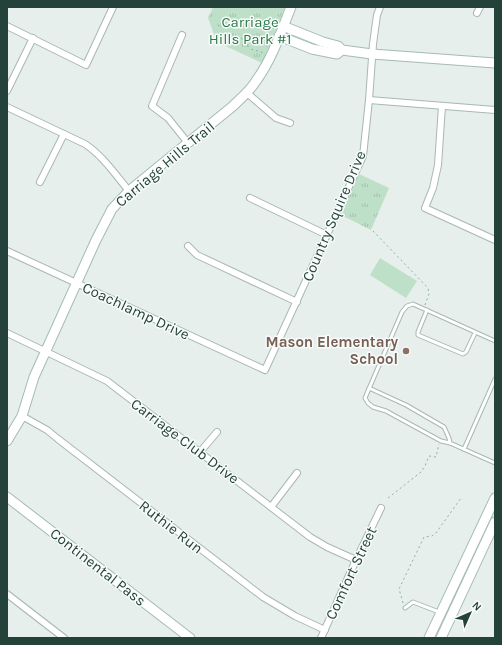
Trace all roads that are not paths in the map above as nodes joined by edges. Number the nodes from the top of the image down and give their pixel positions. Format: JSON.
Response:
{"nodes":[{"id":1,"x":112,"y":7,"type":"edge"},
{"id":2,"x":291,"y":7,"type":"edge"},
{"id":3,"x":380,"y":7,"type":"edge"},
{"id":4,"x":7,"y":26,"type":"edge"},
{"id":5,"x":283,"y":26,"type":"junction"},
{"id":6,"x":182,"y":35,"type":"dead end"},
{"id":7,"x":279,"y":36,"type":"junction"},
{"id":8,"x":33,"y":38,"type":"junction"},
{"id":9,"x":342,"y":50,"type":"junction"},
{"id":10,"x":372,"y":54,"type":"junction"},
{"id":11,"x":495,"y":64,"type":"edge"},
{"id":12,"x":7,"y":91,"type":"edge"},
{"id":13,"x":247,"y":93,"type":"junction"},
{"id":14,"x":369,"y":100,"type":"junction"},
{"id":15,"x":442,"y":106,"type":"junction"},
{"id":16,"x":7,"y":107,"type":"edge"},
{"id":17,"x":495,"y":110,"type":"edge"},
{"id":18,"x":290,"y":123,"type":"dead end"},
{"id":19,"x":64,"y":134,"type":"junction"},
{"id":20,"x":188,"y":143,"type":"junction"},
{"id":21,"x":40,"y":182,"type":"dead end"},
{"id":22,"x":129,"y":191,"type":"junction"},
{"id":23,"x":250,"y":198,"type":"dead end"},
{"id":24,"x":327,"y":236,"type":"junction"},
{"id":25,"x":495,"y":240,"type":"edge"},
{"id":26,"x":188,"y":246,"type":"dead end"},
{"id":27,"x":7,"y":251,"type":"edge"},
{"id":28,"x":77,"y":283,"type":"junction"},
{"id":29,"x":297,"y":302,"type":"junction"},
{"id":30,"x":427,"y":310,"type":"junction"},
{"id":31,"x":7,"y":333,"type":"edge"},
{"id":32,"x":475,"y":333,"type":"junction"},
{"id":33,"x":495,"y":341,"type":"edge"},
{"id":34,"x":46,"y":351,"type":"junction"},
{"id":35,"x":265,"y":370,"type":"joint"},
{"id":36,"x":495,"y":379,"type":"edge"},
{"id":37,"x":369,"y":388,"type":"junction"},
{"id":38,"x":22,"y":416,"type":"junction"},
{"id":39,"x":218,"y":432,"type":"dead end"},
{"id":40,"x":7,"y":441,"type":"edge"},
{"id":41,"x":450,"y":443,"type":"junction"},
{"id":42,"x":464,"y":449,"type":"junction"},
{"id":43,"x":200,"y":452,"type":"junction"},
{"id":44,"x":495,"y":463,"type":"edge"},
{"id":45,"x":297,"y":473,"type":"dead end"},
{"id":46,"x":495,"y":498,"type":"edge"},
{"id":47,"x":8,"y":499,"type":"edge"},
{"id":48,"x":271,"y":507,"type":"junction"},
{"id":49,"x":381,"y":508,"type":"dead end"},
{"id":50,"x":495,"y":522,"type":"edge"},
{"id":51,"x":356,"y":560,"type":"junction"},
{"id":52,"x":7,"y":594,"type":"edge"},
{"id":53,"x":404,"y":608,"type":"road end"},
{"id":54,"x":441,"y":613,"type":"junction"},
{"id":55,"x":325,"y":630,"type":"junction"},
{"id":56,"x":64,"y":638,"type":"edge"},
{"id":57,"x":190,"y":638,"type":"edge"},
{"id":58,"x":321,"y":638,"type":"edge"},
{"id":59,"x":429,"y":638,"type":"edge"},
{"id":60,"x":441,"y":638,"type":"edge"}],
"edges":[{"from":1,"to":8,"type":"street"},
{"from":2,"to":5,"type":"street","name":"Carriage Hills Trail"},
{"from":3,"to":10,"type":"street","name":"Country Squire Drive"},
{"from":4,"to":8,"type":"street"},
{"from":5,"to":7,"type":"street","name":"Carriage Hills Trail"},
{"from":5,"to":9,"type":"street"},
{"from":6,"to":20,"type":"street"},
{"from":7,"to":9,"type":"street"},
{"from":7,"to":13,"type":"street","name":"Carriage Hills Trail"},
{"from":8,"to":12,"type":"street"},
{"from":9,"to":10,"type":"street"},
{"from":10,"to":11,"type":"street"},
{"from":10,"to":14,"type":"street","name":"Country Squire Drive"},
{"from":13,"to":18,"type":"street"},
{"from":13,"to":20,"type":"street","name":"Carriage Hills Trail"},
{"from":14,"to":15,"type":"street"},
{"from":14,"to":24,"type":"street","name":"Country Squire Drive"},
{"from":15,"to":17,"type":"street"},
{"from":15,"to":25,"type":"street"},
{"from":16,"to":19,"type":"street"},
{"from":19,"to":21,"type":"street"},
{"from":19,"to":22,"type":"street"},
{"from":20,"to":22,"type":"street","name":"Carriage Hills Trail"},
{"from":22,"to":28,"type":"street","name":"Carriage Hills Trail"},
{"from":23,"to":24,"type":"street"},
{"from":24,"to":29,"type":"street","name":"Country Squire Drive"},
{"from":26,"to":29,"type":"street"},
{"from":27,"to":28,"type":"street","name":"Coachlamp Drive"},
{"from":28,"to":34,"type":"street","name":"Carriage Hills Trail"},
{"from":28,"to":35,"type":"street","name":"Coachlamp Drive"},
{"from":29,"to":35,"type":"street","name":"Country Squire Drive"},
{"from":30,"to":32,"type":"lane"},
{"from":30,"to":32,"type":"lane"},
{"from":30,"to":37,"type":"lane"},
{"from":31,"to":34,"type":"street","name":"Carriage Club Drive"},
{"from":32,"to":33,"type":"lane"},
{"from":34,"to":38,"type":"street","name":"Carriage Hills Trail"},
{"from":34,"to":43,"type":"street","name":"Carriage Club Drive"},
{"from":36,"to":42,"type":"lane"},
{"from":37,"to":41,"type":"lane"},
{"from":37,"to":41,"type":"lane"},
{"from":38,"to":40,"type":"street","name":"Carriage Hills Trail"},
{"from":38,"to":55,"type":"street","name":"Ruthie Run"},
{"from":39,"to":43,"type":"street"},
{"from":41,"to":42,"type":"lane"},
{"from":42,"to":44,"type":"lane"},
{"from":43,"to":48,"type":"street","name":"Carriage Club Drive"},
{"from":45,"to":48,"type":"street"},
{"from":46,"to":54,"type":"street"},
{"from":47,"to":57,"type":"street","name":"Continental Pass"},
{"from":48,"to":51,"type":"street","name":"Carriage Club Drive"},
{"from":49,"to":51,"type":"street","name":"Comfort Street"},
{"from":50,"to":60,"type":"street"},
{"from":51,"to":55,"type":"street","name":"Comfort Street"},
{"from":52,"to":56,"type":"street"},
{"from":53,"to":54,"type":"lane"},
{"from":54,"to":59,"type":"street"},
{"from":55,"to":58,"type":"street","name":"Comfort Street"}]}
